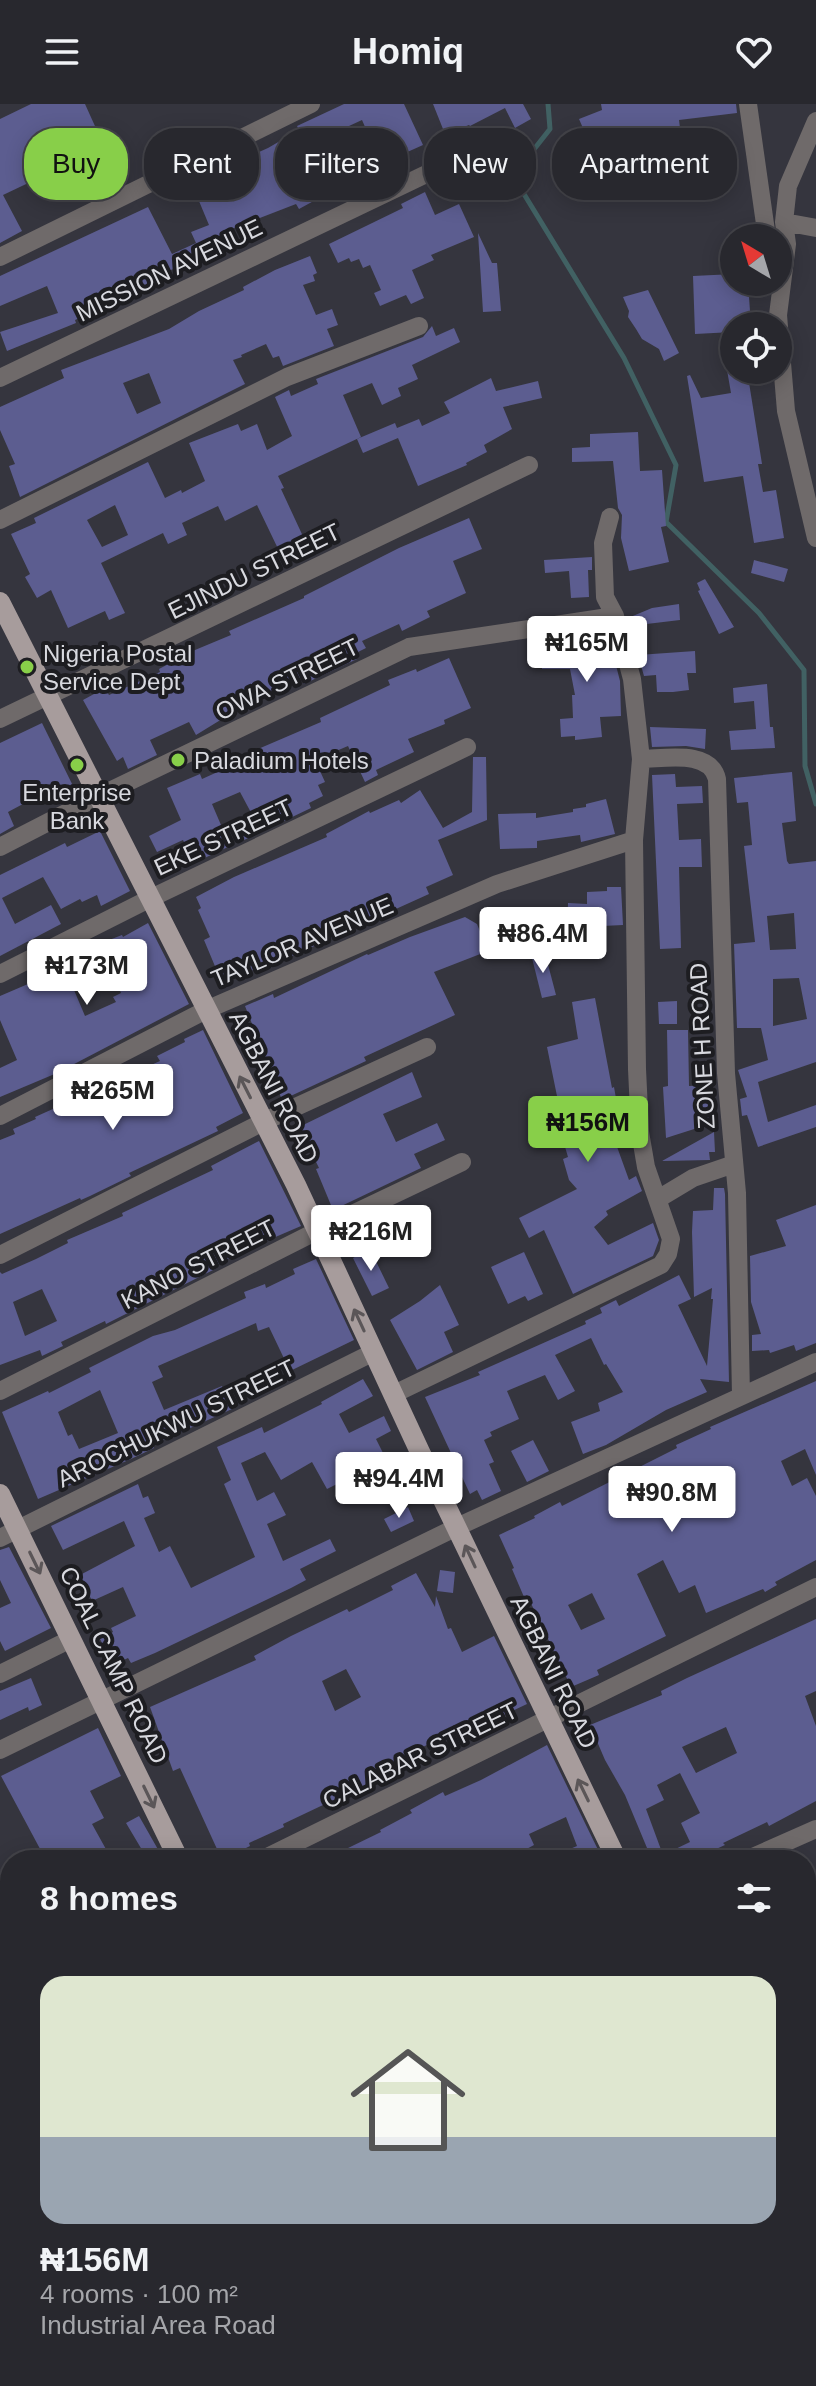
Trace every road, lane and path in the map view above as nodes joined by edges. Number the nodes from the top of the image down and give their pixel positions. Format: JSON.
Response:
{"nodes":[{"id":1,"x":311,"y":104,"type":"edge"},
{"id":2,"x":748,"y":104,"type":"edge"},
{"id":3,"x":816,"y":121,"type":"edge"},
{"id":4,"x":424,"y":175,"type":"edge"},
{"id":5,"x":784,"y":222,"type":"junction"},
{"id":6,"x":765,"y":224,"type":"edge"},
{"id":7,"x":816,"y":228,"type":"edge"},
{"id":8,"x":0,"y":257,"type":"edge"},
{"id":9,"x":778,"y":312,"type":"edge"},
{"id":10,"x":419,"y":326,"type":"dead end"},
{"id":11,"x":0,"y":378,"type":"edge"},
{"id":12,"x":784,"y":384,"type":"edge"},
{"id":13,"x":529,"y":465,"type":"dead end"},
{"id":14,"x":610,"y":517,"type":"dead end"},
{"id":15,"x":0,"y":520,"type":"edge"},
{"id":16,"x":816,"y":538,"type":"edge"},
{"id":17,"x":0,"y":602,"type":"edge"},
{"id":18,"x":615,"y":616,"type":"junction"},
{"id":19,"x":48,"y":696,"type":"junction"},
{"id":20,"x":0,"y":719,"type":"edge"},
{"id":21,"x":467,"y":747,"type":"dead end"},
{"id":22,"x":641,"y":759,"type":"junction"},
{"id":23,"x":97,"y":797,"type":"junction"},
{"id":24,"x":634,"y":840,"type":"junction"},
{"id":25,"x":0,"y":847,"type":"edge"},
{"id":26,"x":149,"y":899,"type":"junction"},
{"id":27,"x":0,"y":974,"type":"edge"},
{"id":28,"x":206,"y":1010,"type":"junction"},
{"id":29,"x":427,"y":1047,"type":"dead end"},
{"id":30,"x":0,"y":1116,"type":"edge"},
{"id":31,"x":263,"y":1122,"type":"junction"},
{"id":32,"x":462,"y":1162,"type":"dead end"},
{"id":33,"x":734,"y":1164,"type":"junction"},
{"id":34,"x":658,"y":1199,"type":"junction"},
{"id":35,"x":317,"y":1231,"type":"junction"},
{"id":36,"x":0,"y":1255,"type":"edge"},
{"id":37,"x":374,"y":1352,"type":"junction"},
{"id":38,"x":816,"y":1362,"type":"edge"},
{"id":39,"x":0,"y":1391,"type":"edge"},
{"id":40,"x":394,"y":1394,"type":"junction"},
{"id":41,"x":741,"y":1396,"type":"junction"},
{"id":42,"x":0,"y":1494,"type":"edge"},
{"id":43,"x":457,"y":1527,"type":"junction"},
{"id":44,"x":9,"y":1533,"type":"edge"},
{"id":45,"x":816,"y":1587,"type":"edge"},
{"id":46,"x":71,"y":1639,"type":"junction"},
{"id":47,"x":0,"y":1674,"type":"edge"},
{"id":48,"x":102,"y":1700,"type":"junction"},
{"id":49,"x":548,"y":1718,"type":"junction"},
{"id":50,"x":0,"y":1750,"type":"edge"},
{"id":51,"x":816,"y":1829,"type":"edge"},
{"id":52,"x":174,"y":1850,"type":"edge"},
{"id":53,"x":281,"y":1850,"type":"edge"},
{"id":54,"x":612,"y":1850,"type":"edge"},
{"id":55,"x":769,"y":1850,"type":"edge"}],
"edges":[{"from":1,"to":8,"type":"street"},
{"from":2,"to":6,"type":"street"},
{"from":3,"to":5,"type":"street"},
{"from":4,"to":11,"type":"street","name":"MISSION AVENUE"},
{"from":5,"to":7,"type":"street"},
{"from":5,"to":9,"type":"street"},
{"from":10,"to":15,"type":"street"},
{"from":12,"to":16,"type":"street"},
{"from":13,"to":19,"type":"street","name":"EJINDU STREET"},
{"from":14,"to":18,"type":"street"},
{"from":17,"to":19,"type":"main road","name":"AGBANI ROAD"},
{"from":18,"to":22,"type":"street"},
{"from":18,"to":23,"type":"street","name":"OWA STREET"},
{"from":19,"to":20,"type":"street","name":"EJINDU STREET"},
{"from":19,"to":23,"type":"main road","name":"AGBANI ROAD"},
{"from":21,"to":26,"type":"street","name":"EKE STREET"},
{"from":22,"to":24,"type":"street"},
{"from":22,"to":33,"type":"street","name":"ZONE H ROAD"},
{"from":23,"to":25,"type":"street","name":"OWA STREET"},
{"from":23,"to":26,"type":"main road","name":"AGBANI ROAD"},
{"from":24,"to":28,"type":"street","name":"TAYLOR AVENUE"},
{"from":24,"to":34,"type":"street"},
{"from":26,"to":27,"type":"street","name":"EKE STREET"},
{"from":26,"to":28,"type":"main road","name":"AGBANI ROAD"},
{"from":28,"to":30,"type":"street","name":"TAYLOR AVENUE"},
{"from":31,"to":28,"type":"main road","name":"AGBANI ROAD","one_way":true},
{"from":29,"to":31,"type":"street"},
{"from":31,"to":35,"type":"main road","name":"AGBANI ROAD"},
{"from":31,"to":36,"type":"street"},
{"from":32,"to":35,"type":"street","name":"KANO STREET"},
{"from":33,"to":34,"type":"street"},
{"from":33,"to":41,"type":"street","name":"ZONE H ROAD"},
{"from":34,"to":40,"type":"street"},
{"from":37,"to":35,"type":"main road","name":"AGBANI ROAD","one_way":true},
{"from":35,"to":39,"type":"street","name":"KANO STREET"},
{"from":37,"to":40,"type":"main road","name":"AGBANI ROAD"},
{"from":37,"to":44,"type":"street","name":"AROCHUKWU STREET"},
{"from":38,"to":41,"type":"street"},
{"from":40,"to":43,"type":"main road","name":"AGBANI ROAD"},
{"from":41,"to":43,"type":"street"},
{"from":42,"to":44,"type":"main road","name":"COAL CAMP ROAD"},
{"from":43,"to":48,"type":"street"},
{"from":49,"to":43,"type":"main road","name":"AGBANI ROAD","one_way":true},
{"from":44,"to":46,"type":"main road","name":"COAL CAMP ROAD","one_way":true},
{"from":45,"to":49,"type":"street","name":"CALABAR STREET"},
{"from":46,"to":47,"type":"street"},
{"from":46,"to":48,"type":"main road","name":"COAL CAMP ROAD"},
{"from":48,"to":50,"type":"street"},
{"from":48,"to":52,"type":"main road","name":"COAL CAMP ROAD","one_way":true},
{"from":49,"to":53,"type":"street","name":"CALABAR STREET"},
{"from":54,"to":49,"type":"main road","name":"AGBANI ROAD","one_way":true},
{"from":51,"to":55,"type":"street"}]}
